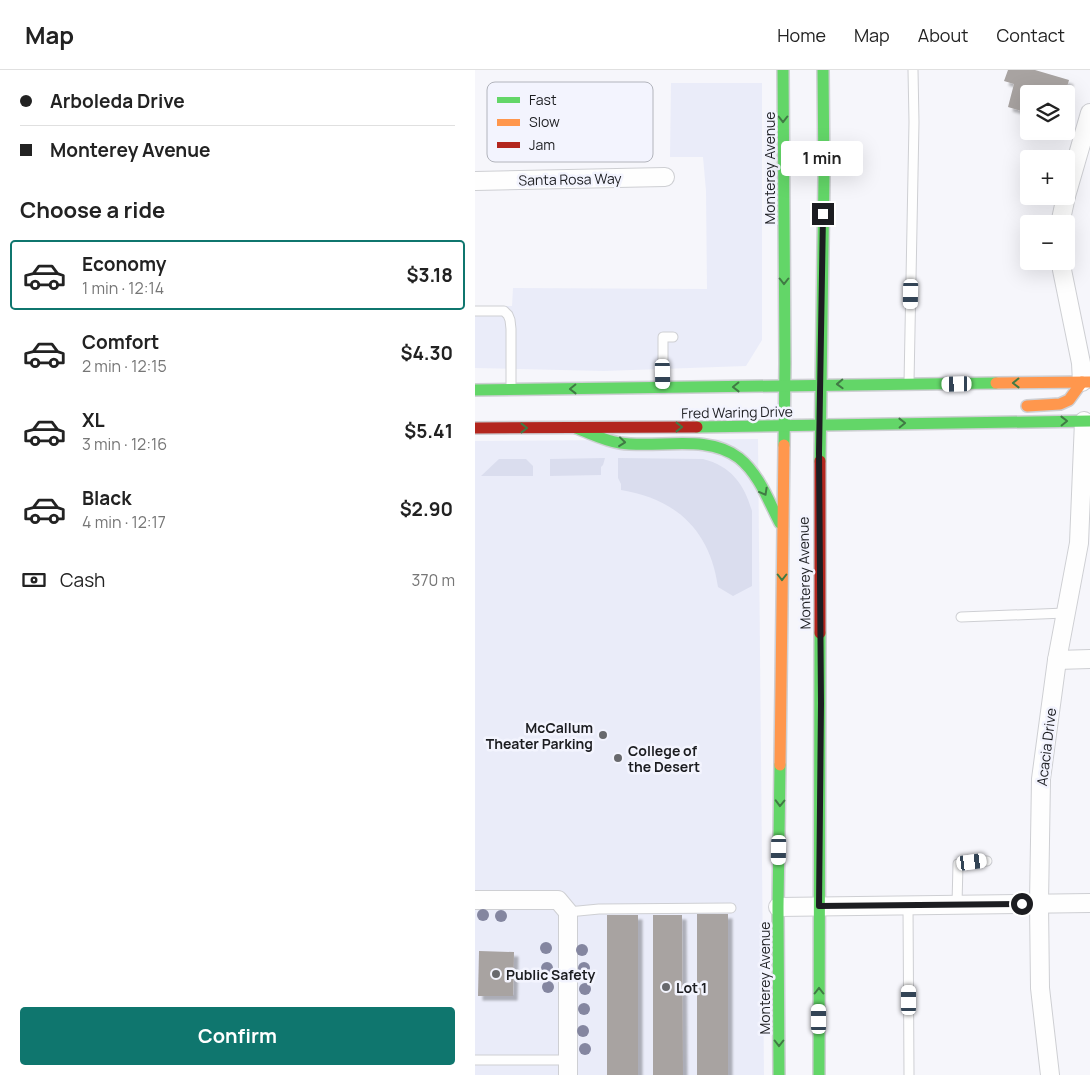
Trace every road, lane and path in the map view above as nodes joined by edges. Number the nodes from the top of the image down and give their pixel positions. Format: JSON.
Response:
{"nodes":[{"id":1,"x":783,"y":70,"type":"edge"},
{"id":2,"x":823,"y":70,"type":"edge"},
{"id":3,"x":913,"y":70,"type":"edge"},
{"id":4,"x":1090,"y":113,"type":"edge"},
{"id":5,"x":1075,"y":165,"type":"edge"},
{"id":6,"x":665,"y":177,"type":"dead end"},
{"id":7,"x":475,"y":181,"type":"edge"},
{"id":8,"x":1062,"y":270,"type":"edge"},
{"id":9,"x":475,"y":311,"type":"edge"},
{"id":10,"x":673,"y":336,"type":"dead end"},
{"id":11,"x":1086,"y":382,"type":"edge"},
{"id":12,"x":909,"y":384,"type":"junction"},
{"id":13,"x":820,"y":385,"type":"junction"},
{"id":14,"x":784,"y":386,"type":"junction"},
{"id":15,"x":663,"y":388,"type":"junction"},
{"id":16,"x":475,"y":390,"type":"edge"},
{"id":17,"x":511,"y":390,"type":"junction"},
{"id":18,"x":1014,"y":406,"type":"dead end"},
{"id":19,"x":988,"y":412,"type":"dead end"},
{"id":20,"x":1088,"y":417,"type":"edge"},
{"id":21,"x":963,"y":422,"type":"junction"},
{"id":22,"x":820,"y":426,"type":"junction"},
{"id":23,"x":784,"y":427,"type":"junction"},
{"id":24,"x":475,"y":428,"type":"edge"},
{"id":25,"x":576,"y":428,"type":"junction"},
{"id":26,"x":1085,"y":508,"type":"edge"},
{"id":27,"x":782,"y":528,"type":"junction"},
{"id":28,"x":1065,"y":613,"type":"junction"},
{"id":29,"x":961,"y":616,"type":"dead end"},
{"id":30,"x":1090,"y":659,"type":"edge"},
{"id":31,"x":1057,"y":660,"type":"junction"},
{"id":32,"x":987,"y":861,"type":"dead end"},
{"id":33,"x":475,"y":900,"type":"edge"},
{"id":34,"x":1039,"y":903,"type":"junction"},
{"id":35,"x":1090,"y":903,"type":"edge"},
{"id":36,"x":957,"y":904,"type":"junction"},
{"id":37,"x":908,"y":905,"type":"junction"},
{"id":38,"x":819,"y":906,"type":"junction"},
{"id":39,"x":778,"y":907,"type":"junction"},
{"id":40,"x":731,"y":908,"type":"dead end"},
{"id":41,"x":568,"y":912,"type":"junction"},
{"id":42,"x":475,"y":1060,"type":"edge"},
{"id":43,"x":568,"y":1067,"type":"edge"},
{"id":44,"x":779,"y":1075,"type":"edge"},
{"id":45,"x":819,"y":1075,"type":"edge"},
{"id":46,"x":909,"y":1075,"type":"edge"},
{"id":47,"x":1050,"y":1075,"type":"edge"}],
"edges":[{"from":1,"to":14,"type":"main road","name":"Monterey Avenue","one_way":true},
{"from":2,"to":13,"type":"main road","name":"Monterey Avenue"},
{"from":3,"to":12,"type":"lane"},
{"from":4,"to":5,"type":"street"},
{"from":6,"to":7,"type":"street","name":"Santa Rosa Way"},
{"from":8,"to":11,"type":"street"},
{"from":9,"to":17,"type":"lane"},
{"from":10,"to":15,"type":"lane"},
{"from":11,"to":12,"type":"main road","name":"Fred Waring Drive","one_way":true},
{"from":11,"to":18,"type":"main road"},
{"from":12,"to":13,"type":"main road","name":"Fred Waring Drive","one_way":true},
{"from":13,"to":14,"type":"main road","name":"Fred Waring Drive"},
{"from":13,"to":22,"type":"main road","name":"Monterey Avenue"},
{"from":14,"to":15,"type":"main road","name":"Fred Waring Drive","one_way":true},
{"from":14,"to":23,"type":"main road","name":"Monterey Avenue"},
{"from":15,"to":17,"type":"main road","name":"Fred Waring Drive","one_way":true},
{"from":16,"to":17,"type":"main road","name":"Fred Waring Drive"},
{"from":19,"to":21,"type":"main road"},
{"from":21,"to":20,"type":"main road","name":"Fred Waring Drive","one_way":true},
{"from":20,"to":26,"type":"street","name":"Acacia Drive"},
{"from":22,"to":21,"type":"main road","name":"Fred Waring Drive","one_way":true},
{"from":22,"to":23,"type":"main road","name":"Fred Waring Drive"},
{"from":22,"to":38,"type":"main road","name":"Monterey Avenue"},
{"from":25,"to":23,"type":"main road","name":"Fred Waring Drive","one_way":true},
{"from":23,"to":27,"type":"main road","name":"Monterey Avenue"},
{"from":24,"to":25,"type":"main road","name":"Fred Waring Drive","one_way":true},
{"from":25,"to":27,"type":"main road","one_way":true},
{"from":26,"to":28,"type":"street","name":"Acacia Drive"},
{"from":27,"to":39,"type":"main road","name":"Monterey Avenue","one_way":true},
{"from":28,"to":29,"type":"lane"},
{"from":28,"to":31,"type":"street","name":"Acacia Drive"},
{"from":30,"to":31,"type":"street"},
{"from":31,"to":34,"type":"street","name":"Acacia Drive"},
{"from":32,"to":36,"type":"lane"},
{"from":33,"to":41,"type":"street"},
{"from":34,"to":35,"type":"street"},
{"from":34,"to":36,"type":"street"},
{"from":34,"to":47,"type":"street","name":"Acacia Drive"},
{"from":36,"to":37,"type":"street"},
{"from":37,"to":38,"type":"street"},
{"from":37,"to":46,"type":"lane"},
{"from":38,"to":39,"type":"street"},
{"from":45,"to":38,"type":"main road","name":"Monterey Avenue","one_way":true},
{"from":39,"to":44,"type":"main road","name":"Monterey Avenue","one_way":true},
{"from":40,"to":41,"type":"lane"},
{"from":41,"to":43,"type":"street"},
{"from":42,"to":43,"type":"lane"}]}
